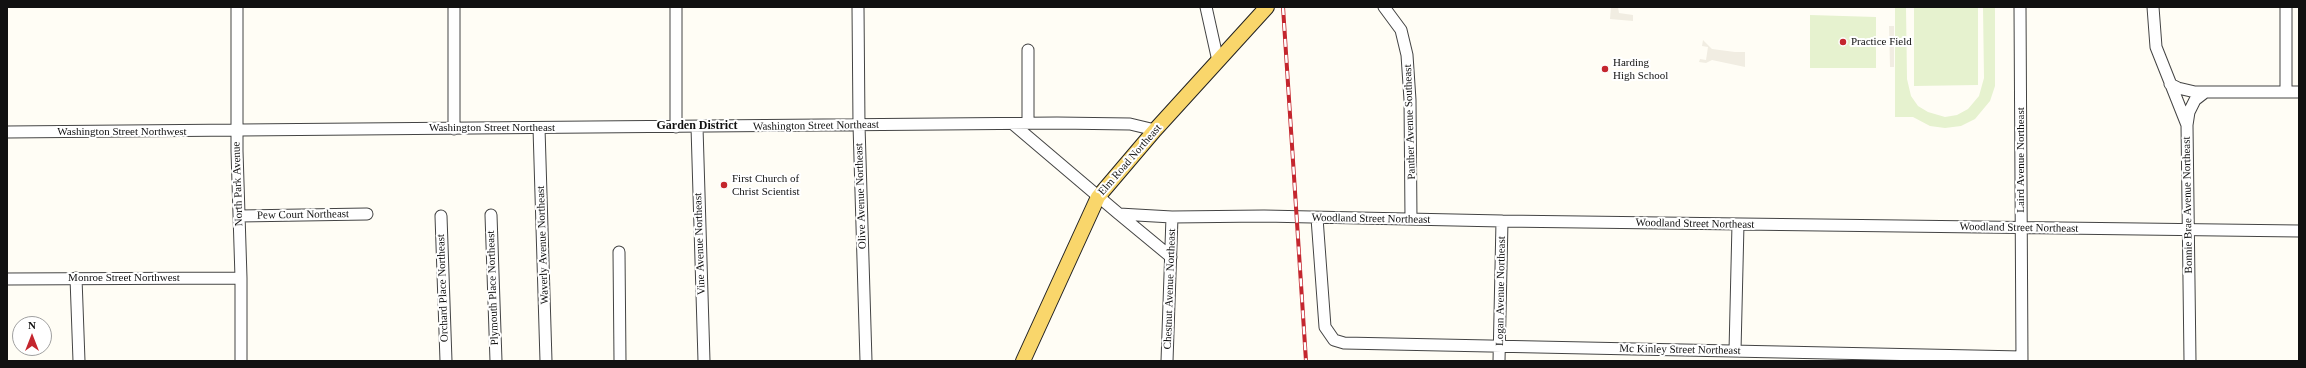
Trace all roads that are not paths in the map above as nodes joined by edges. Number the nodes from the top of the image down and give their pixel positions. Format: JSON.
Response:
{"nodes":[{"id":1,"x":237,"y":7,"type":"edge"},
{"id":2,"x":454,"y":7,"type":"edge"},
{"id":3,"x":676,"y":7,"type":"edge"},
{"id":4,"x":858,"y":7,"type":"edge"},
{"id":5,"x":1206,"y":7,"type":"edge"},
{"id":6,"x":1266,"y":7,"type":"edge"},
{"id":7,"x":1384,"y":7,"type":"edge"},
{"id":8,"x":2020,"y":7,"type":"edge"},
{"id":9,"x":2153,"y":7,"type":"edge"},
{"id":10,"x":2286,"y":7,"type":"edge"},
{"id":11,"x":1028,"y":50,"type":"dead end"},
{"id":12,"x":1218,"y":61,"type":"junction"},
{"id":13,"x":2170,"y":84,"type":"junction"},
{"id":14,"x":2286,"y":92,"type":"junction"},
{"id":15,"x":2299,"y":92,"type":"edge"},
{"id":16,"x":2204,"y":93,"type":"junction"},
{"id":17,"x":1028,"y":123,"type":"junction"},
{"id":18,"x":1013,"y":124,"type":"junction"},
{"id":19,"x":859,"y":125,"type":"junction"},
{"id":20,"x":2187,"y":125,"type":"junction"},
{"id":21,"x":676,"y":127,"type":"junction"},
{"id":22,"x":697,"y":127,"type":"junction"},
{"id":23,"x":454,"y":128,"type":"junction"},
{"id":24,"x":539,"y":128,"type":"junction"},
{"id":25,"x":1155,"y":130,"type":"junction"},
{"id":26,"x":237,"y":131,"type":"junction"},
{"id":27,"x":7,"y":132,"type":"edge"},
{"id":28,"x":1098,"y":196,"type":"junction"},
{"id":29,"x":367,"y":214,"type":"dead end"},
{"id":30,"x":1119,"y":214,"type":"junction"},
{"id":31,"x":491,"y":215,"type":"dead end"},
{"id":32,"x":239,"y":216,"type":"junction"},
{"id":33,"x":441,"y":216,"type":"dead end"},
{"id":34,"x":1172,"y":217,"type":"junction"},
{"id":35,"x":1317,"y":218,"type":"junction"},
{"id":36,"x":1412,"y":219,"type":"junction"},
{"id":37,"x":1502,"y":221,"type":"junction"},
{"id":38,"x":1738,"y":224,"type":"junction"},
{"id":39,"x":2021,"y":228,"type":"junction"},
{"id":40,"x":2189,"y":231,"type":"junction"},
{"id":41,"x":2299,"y":231,"type":"edge"},
{"id":42,"x":619,"y":252,"type":"dead end"},
{"id":43,"x":1171,"y":257,"type":"junction"},
{"id":44,"x":76,"y":278,"type":"junction"},
{"id":45,"x":242,"y":278,"type":"junction"},
{"id":46,"x":7,"y":279,"type":"edge"},
{"id":47,"x":1500,"y":346,"type":"junction"},
{"id":48,"x":1735,"y":351,"type":"junction"},
{"id":49,"x":1639,"y":355,"type":"edge"},
{"id":50,"x":1870,"y":357,"type":"edge"},
{"id":51,"x":2022,"y":359,"type":"edge"},
{"id":52,"x":79,"y":361,"type":"edge"},
{"id":53,"x":241,"y":361,"type":"edge"},
{"id":54,"x":446,"y":361,"type":"edge"},
{"id":55,"x":496,"y":361,"type":"edge"},
{"id":56,"x":546,"y":361,"type":"edge"},
{"id":57,"x":620,"y":361,"type":"edge"},
{"id":58,"x":704,"y":361,"type":"edge"},
{"id":59,"x":866,"y":361,"type":"edge"},
{"id":60,"x":1023,"y":361,"type":"edge"},
{"id":61,"x":1167,"y":361,"type":"edge"},
{"id":62,"x":1499,"y":361,"type":"edge"},
{"id":63,"x":2190,"y":361,"type":"edge"}],
"edges":[{"from":1,"to":26,"type":"street","name":"North Park Avenue"},
{"from":2,"to":23,"type":"street"},
{"from":3,"to":21,"type":"street"},
{"from":4,"to":19,"type":"street","name":"Olive Avenue Northeast"},
{"from":5,"to":12,"type":"street"},
{"from":6,"to":12,"type":"main road","name":"Elm Road Northeast"},
{"from":7,"to":36,"type":"street","name":"Panther Avenue Southeast"},
{"from":8,"to":39,"type":"street","name":"Laird Avenue Northeast"},
{"from":9,"to":13,"type":"street","name":"Bonnie Brae Avenue Northeast"},
{"from":10,"to":14,"type":"street"},
{"from":11,"to":17,"type":"street"},
{"from":12,"to":25,"type":"main road","name":"Elm Road Northeast"},
{"from":13,"to":16,"type":"street"},
{"from":13,"to":20,"type":"street","name":"Bonnie Brae Avenue Northeast"},
{"from":14,"to":15,"type":"street"},
{"from":14,"to":16,"type":"street"},
{"from":16,"to":20,"type":"street"},
{"from":17,"to":18,"type":"street","name":"Washington Street Northeast"},
{"from":17,"to":25,"type":"street","name":"Washington Street Northeast"},
{"from":18,"to":19,"type":"street","name":"Washington Street Northeast"},
{"from":18,"to":28,"type":"street"},
{"from":19,"to":22,"type":"street","name":"Washington Street Northeast"},
{"from":19,"to":59,"type":"street","name":"Olive Avenue Northeast"},
{"from":20,"to":40,"type":"street","name":"Bonnie Brae Avenue Northeast"},
{"from":21,"to":22,"type":"street","name":"Washington Street Northeast"},
{"from":21,"to":24,"type":"street","name":"Washington Street Northeast"},
{"from":22,"to":58,"type":"street","name":"Vine Avenue Northeast"},
{"from":23,"to":24,"type":"street","name":"Washington Street Northeast"},
{"from":23,"to":26,"type":"street","name":"Washington Street Northeast"},
{"from":24,"to":56,"type":"street","name":"Waverly Avenue Northeast"},
{"from":25,"to":28,"type":"main road","name":"Elm Road Northeast"},
{"from":26,"to":27,"type":"street","name":"Washington Street Northwest"},
{"from":26,"to":32,"type":"street","name":"North Park Avenue"},
{"from":28,"to":30,"type":"street"},
{"from":28,"to":60,"type":"main road","name":"Elm Road Northeast"},
{"from":29,"to":32,"type":"street","name":"Pew Court Northeast"},
{"from":30,"to":34,"type":"street","name":"Woodland Street Northeast"},
{"from":30,"to":43,"type":"street"},
{"from":31,"to":55,"type":"street","name":"Plymouth Place Northeast"},
{"from":32,"to":45,"type":"street","name":"North Park Avenue"},
{"from":33,"to":54,"type":"street","name":"Orchard Place Northeast"},
{"from":34,"to":35,"type":"street","name":"Woodland Street Northeast"},
{"from":34,"to":43,"type":"street","name":"Chestnut Avenue Northeast"},
{"from":35,"to":36,"type":"street","name":"Woodland Street Northeast"},
{"from":35,"to":47,"type":"street","name":"Mc Kinley Street Northeast"},
{"from":36,"to":37,"type":"street","name":"Woodland Street Northeast"},
{"from":37,"to":38,"type":"street","name":"Woodland Street Northeast"},
{"from":37,"to":47,"type":"street","name":"Logan Avenue Northeast"},
{"from":38,"to":39,"type":"street","name":"Woodland Street Northeast"},
{"from":38,"to":48,"type":"street"},
{"from":39,"to":40,"type":"street","name":"Woodland Street Northeast"},
{"from":39,"to":51,"type":"street","name":"Laird Avenue Northeast"},
{"from":40,"to":41,"type":"street","name":"Woodland Street Northeast"},
{"from":40,"to":63,"type":"street","name":"Bonnie Brae Avenue Northeast"},
{"from":42,"to":57,"type":"street"},
{"from":43,"to":61,"type":"street","name":"Chestnut Avenue Northeast"},
{"from":44,"to":45,"type":"street","name":"Monroe Street Northwest"},
{"from":44,"to":46,"type":"street","name":"Monroe Street Northwest"},
{"from":44,"to":52,"type":"street"},
{"from":45,"to":53,"type":"street","name":"North Park Avenue"},
{"from":47,"to":49,"type":"street","name":"Mc Kinley Street Northeast"},
{"from":47,"to":62,"type":"street","name":"Logan Avenue Northeast"},
{"from":48,"to":49,"type":"street","name":"Mc Kinley Street Northeast"},
{"from":48,"to":50,"type":"street","name":"Mc Kinley Street Northeast"},
{"from":50,"to":51,"type":"street","name":"Mc Kinley Street Northeast"}]}
